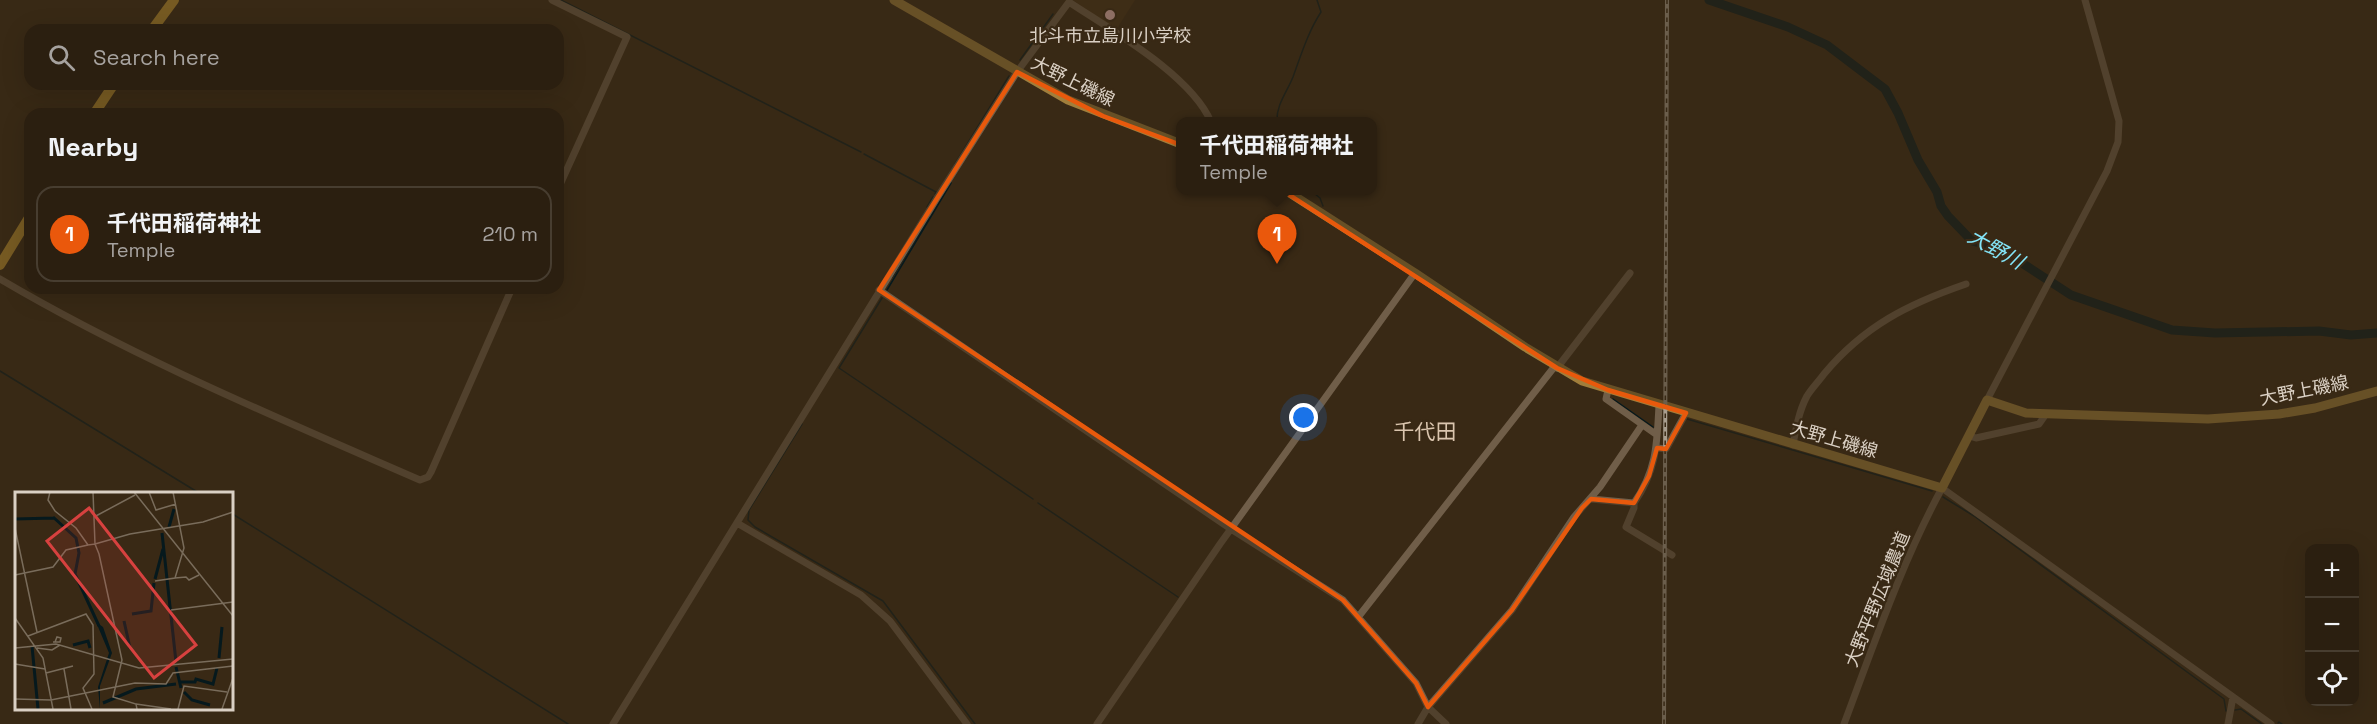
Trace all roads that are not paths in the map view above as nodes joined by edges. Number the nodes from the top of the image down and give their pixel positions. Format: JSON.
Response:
{"nodes":[{"id":1,"x":552,"y":0,"type":"edge"},
{"id":2,"x":894,"y":0,"type":"edge"},
{"id":3,"x":2085,"y":0,"type":"edge"},
{"id":4,"x":170,"y":5,"type":"edge"},
{"id":5,"x":156,"y":24,"type":"edge"},
{"id":6,"x":1017,"y":72,"type":"junction"},
{"id":7,"x":110,"y":90,"type":"edge"},
{"id":8,"x":98,"y":108,"type":"edge"},
{"id":9,"x":1208,"y":117,"type":"edge"},
{"id":10,"x":1176,"y":142,"type":"edge"},
{"id":11,"x":564,"y":176,"type":"edge"},
{"id":12,"x":1293,"y":195,"type":"edge"},
{"id":13,"x":24,"y":226,"type":"edge"},
{"id":14,"x":0,"y":265,"type":"edge"},
{"id":15,"x":1415,"y":273,"type":"junction"},
{"id":16,"x":1630,"y":273,"type":"dead end"},
{"id":17,"x":0,"y":279,"type":"edge"},
{"id":18,"x":1966,"y":284,"type":"dead end"},
{"id":19,"x":879,"y":290,"type":"junction"},
{"id":20,"x":24,"y":292,"type":"edge"},
{"id":21,"x":28,"y":294,"type":"edge"},
{"id":22,"x":509,"y":294,"type":"edge"},
{"id":23,"x":1556,"y":367,"type":"junction"},
{"id":24,"x":1608,"y":390,"type":"junction"},
{"id":25,"x":2377,"y":391,"type":"edge"},
{"id":26,"x":1987,"y":400,"type":"junction"},
{"id":27,"x":1659,"y":405,"type":"junction"},
{"id":28,"x":1686,"y":413,"type":"junction"},
{"id":29,"x":2046,"y":414,"type":"junction"},
{"id":30,"x":1642,"y":425,"type":"junction"},
{"id":31,"x":1657,"y":435,"type":"junction"},
{"id":32,"x":1969,"y":436,"type":"junction"},
{"id":33,"x":1793,"y":445,"type":"junction"},
{"id":34,"x":1657,"y":448,"type":"junction"},
{"id":35,"x":1942,"y":488,"type":"junction"},
{"id":36,"x":1591,"y":499,"type":"junction"},
{"id":37,"x":1634,"y":503,"type":"junction"},
{"id":38,"x":737,"y":523,"type":"junction"},
{"id":39,"x":1231,"y":529,"type":"junction"},
{"id":40,"x":1672,"y":555,"type":"dead end"},
{"id":41,"x":1359,"y":616,"type":"junction"},
{"id":42,"x":2233,"y":697,"type":"junction"},
{"id":43,"x":1428,"y":707,"type":"junction"},
{"id":44,"x":613,"y":724,"type":"edge"},
{"id":45,"x":967,"y":724,"type":"edge"},
{"id":46,"x":1097,"y":724,"type":"edge"},
{"id":47,"x":1418,"y":724,"type":"edge"},
{"id":48,"x":1446,"y":724,"type":"edge"},
{"id":49,"x":1844,"y":724,"type":"edge"},
{"id":50,"x":2228,"y":724,"type":"edge"},
{"id":51,"x":2271,"y":724,"type":"edge"}],
"edges":[{"from":1,"to":11,"type":"street"},
{"from":2,"to":6,"type":"main road","name":"大野上磯線"},
{"from":3,"to":26,"type":"street"},
{"from":4,"to":5,"type":"highway"},
{"from":6,"to":9,"type":"street"},
{"from":6,"to":10,"type":"main road","name":"大野上磯線"},
{"from":6,"to":19,"type":"street"},
{"from":7,"to":8,"type":"highway"},
{"from":12,"to":15,"type":"main road","name":"大野上磯線"},
{"from":13,"to":14,"type":"highway"},
{"from":15,"to":23,"type":"main road","name":"大野上磯線"},
{"from":15,"to":39,"type":"street"},
{"from":16,"to":23,"type":"street"},
{"from":17,"to":20,"type":"street"},
{"from":18,"to":33,"type":"street"},
{"from":19,"to":38,"type":"street"},
{"from":19,"to":39,"type":"street"},
{"from":21,"to":22,"type":"street"},
{"from":23,"to":24,"type":"main road","name":"大野上磯線"},
{"from":23,"to":41,"type":"street"},
{"from":24,"to":27,"type":"main road","name":"大野上磯線"},
{"from":24,"to":30,"type":"street"},
{"from":25,"to":29,"type":"main road","name":"大野上磯線"},
{"from":26,"to":29,"type":"main road","name":"大野上磯線"},
{"from":26,"to":32,"type":"main road"},
{"from":27,"to":28,"type":"main road","name":"大野上磯線"},
{"from":27,"to":31,"type":"street"},
{"from":28,"to":33,"type":"main road","name":"大野上磯線"},
{"from":28,"to":34,"type":"street"},
{"from":29,"to":32,"type":"street"},
{"from":30,"to":31,"type":"street"},
{"from":30,"to":36,"type":"street"},
{"from":31,"to":34,"type":"street"},
{"from":32,"to":35,"type":"main road"},
{"from":33,"to":35,"type":"main road","name":"大野上磯線"},
{"from":34,"to":37,"type":"street"},
{"from":35,"to":42,"type":"street"},
{"from":35,"to":49,"type":"street","name":"大野平野広域農道"},
{"from":36,"to":37,"type":"street"},
{"from":36,"to":43,"type":"street"},
{"from":37,"to":40,"type":"street"},
{"from":38,"to":44,"type":"street"},
{"from":38,"to":45,"type":"street"},
{"from":39,"to":41,"type":"street"},
{"from":39,"to":46,"type":"street"},
{"from":41,"to":43,"type":"street"},
{"from":42,"to":50,"type":"street"},
{"from":42,"to":51,"type":"street"},
{"from":43,"to":47,"type":"street"},
{"from":43,"to":48,"type":"street"}]}
